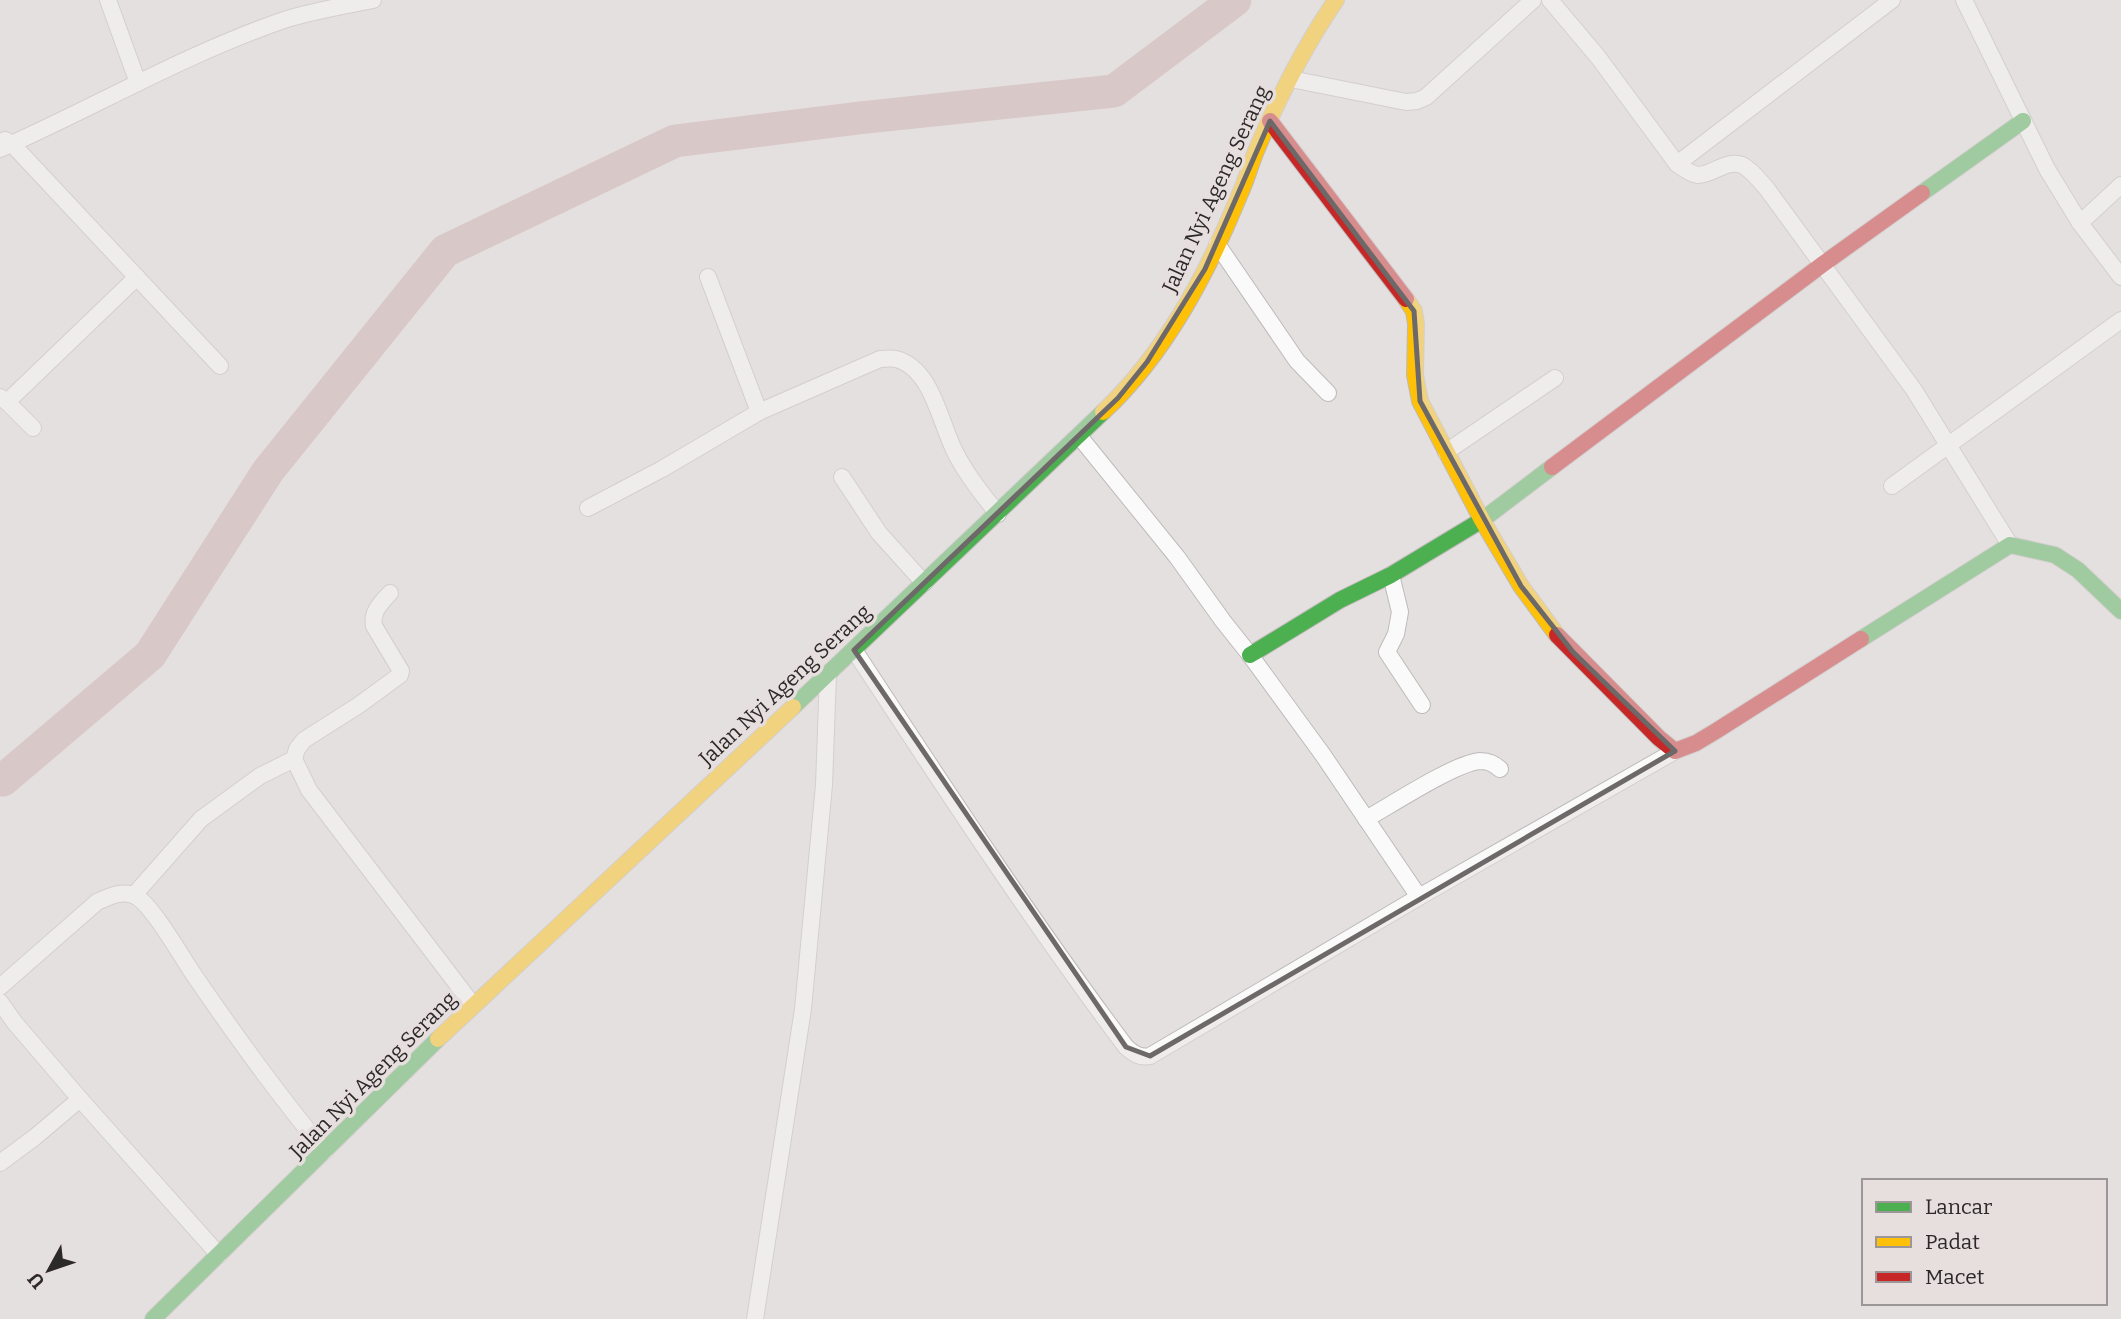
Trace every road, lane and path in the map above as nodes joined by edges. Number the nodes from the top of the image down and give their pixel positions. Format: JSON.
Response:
{"nodes":[{"id":1,"x":108,"y":0,"type":"edge"},
{"id":2,"x":373,"y":0,"type":"edge"},
{"id":3,"x":1336,"y":0,"type":"edge"},
{"id":4,"x":1533,"y":0,"type":"edge"},
{"id":5,"x":1550,"y":0,"type":"edge"},
{"id":6,"x":1892,"y":0,"type":"edge"},
{"id":7,"x":1964,"y":0,"type":"edge"},
{"id":8,"x":1291,"y":79,"type":"junction"},
{"id":9,"x":138,"y":83,"type":"junction"},
{"id":10,"x":1270,"y":121,"type":"junction"},
{"id":11,"x":2023,"y":121,"type":"junction"},
{"id":12,"x":4,"y":143,"type":"edge"},
{"id":13,"x":1677,"y":164,"type":"junction"},
{"id":14,"x":2121,"y":185,"type":"edge"},
{"id":15,"x":2080,"y":223,"type":"junction"},
{"id":16,"x":1217,"y":244,"type":"junction"},
{"id":17,"x":1823,"y":264,"type":"junction"},
{"id":18,"x":137,"y":277,"type":"junction"},
{"id":19,"x":708,"y":277,"type":"dead end"},
{"id":20,"x":2121,"y":277,"type":"edge"},
{"id":21,"x":2121,"y":320,"type":"edge"},
{"id":22,"x":220,"y":366,"type":"dead end"},
{"id":23,"x":1555,"y":378,"type":"dead end"},
{"id":24,"x":1328,"y":393,"type":"dead end"},
{"id":25,"x":3,"y":399,"type":"edge"},
{"id":26,"x":759,"y":412,"type":"junction"},
{"id":27,"x":33,"y":428,"type":"dead end"},
{"id":28,"x":1079,"y":436,"type":"junction"},
{"id":29,"x":1948,"y":446,"type":"junction"},
{"id":30,"x":1446,"y":452,"type":"junction"},
{"id":31,"x":842,"y":477,"type":"dead end"},
{"id":32,"x":1892,"y":486,"type":"dead end"},
{"id":33,"x":588,"y":508,"type":"dead end"},
{"id":34,"x":998,"y":514,"type":"junction"},
{"id":35,"x":1482,"y":520,"type":"junction"},
{"id":36,"x":2010,"y":545,"type":"junction"},
{"id":37,"x":1391,"y":575,"type":"junction"},
{"id":38,"x":924,"y":583,"type":"junction"},
{"id":39,"x":390,"y":593,"type":"dead end"},
{"id":40,"x":2121,"y":611,"type":"edge"},
{"id":41,"x":854,"y":650,"type":"junction"},
{"id":42,"x":1250,"y":655,"type":"junction"},
{"id":43,"x":828,"y":674,"type":"junction"},
{"id":44,"x":1422,"y":705,"type":"dead end"},
{"id":45,"x":1675,"y":751,"type":"junction"},
{"id":46,"x":294,"y":759,"type":"junction"},
{"id":47,"x":1500,"y":769,"type":"dead end"},
{"id":48,"x":1366,"y":819,"type":"junction"},
{"id":49,"x":134,"y":895,"type":"junction"},
{"id":50,"x":1419,"y":897,"type":"junction"},
{"id":51,"x":0,"y":987,"type":"edge"},
{"id":52,"x":0,"y":1002,"type":"edge"},
{"id":53,"x":473,"y":1005,"type":"junction"},
{"id":54,"x":80,"y":1099,"type":"junction"},
{"id":55,"x":325,"y":1151,"type":"junction"},
{"id":56,"x":0,"y":1163,"type":"edge"},
{"id":57,"x":219,"y":1255,"type":"junction"},
{"id":58,"x":153,"y":1319,"type":"edge"},
{"id":59,"x":755,"y":1319,"type":"edge"}],
"edges":[{"from":1,"to":9,"type":"street"},
{"from":2,"to":9,"type":"street"},
{"from":3,"to":8,"type":"street","name":"Jalan Nyi Ageng Serang"},
{"from":4,"to":8,"type":"street"},
{"from":5,"to":13,"type":"street"},
{"from":6,"to":13,"type":"street"},
{"from":7,"to":11,"type":"street"},
{"from":8,"to":10,"type":"street","name":"Jalan Nyi Ageng Serang"},
{"from":9,"to":12,"type":"street"},
{"from":10,"to":16,"type":"street","name":"Jalan Nyi Ageng Serang"},
{"from":10,"to":30,"type":"street"},
{"from":11,"to":15,"type":"street"},
{"from":11,"to":17,"type":"street"},
{"from":12,"to":18,"type":"street"},
{"from":13,"to":17,"type":"street"},
{"from":14,"to":15,"type":"street"},
{"from":15,"to":20,"type":"street"},
{"from":16,"to":24,"type":"street"},
{"from":16,"to":28,"type":"street","name":"Jalan Nyi Ageng Serang"},
{"from":17,"to":29,"type":"street"},
{"from":17,"to":35,"type":"street"},
{"from":18,"to":22,"type":"street"},
{"from":18,"to":25,"type":"street"},
{"from":19,"to":26,"type":"street"},
{"from":21,"to":29,"type":"street"},
{"from":23,"to":30,"type":"street"},
{"from":25,"to":27,"type":"street"},
{"from":26,"to":33,"type":"street"},
{"from":26,"to":34,"type":"street"},
{"from":28,"to":34,"type":"street","name":"Jalan Nyi Ageng Serang"},
{"from":28,"to":42,"type":"street"},
{"from":29,"to":32,"type":"street"},
{"from":29,"to":36,"type":"street"},
{"from":30,"to":35,"type":"street"},
{"from":31,"to":38,"type":"street"},
{"from":34,"to":38,"type":"street","name":"Jalan Nyi Ageng Serang"},
{"from":35,"to":37,"type":"street"},
{"from":35,"to":45,"type":"street"},
{"from":36,"to":40,"type":"street"},
{"from":36,"to":45,"type":"street"},
{"from":37,"to":42,"type":"street"},
{"from":37,"to":44,"type":"street"},
{"from":38,"to":41,"type":"street","name":"Jalan Nyi Ageng Serang"},
{"from":39,"to":46,"type":"street"},
{"from":41,"to":43,"type":"street","name":"Jalan Nyi Ageng Serang"},
{"from":41,"to":50,"type":"street"},
{"from":42,"to":48,"type":"street"},
{"from":43,"to":53,"type":"street","name":"Jalan Nyi Ageng Serang"},
{"from":43,"to":59,"type":"street"},
{"from":45,"to":50,"type":"street"},
{"from":46,"to":49,"type":"street"},
{"from":46,"to":53,"type":"street"},
{"from":47,"to":48,"type":"street"},
{"from":48,"to":50,"type":"street"},
{"from":49,"to":51,"type":"street"},
{"from":49,"to":55,"type":"street"},
{"from":52,"to":54,"type":"street"},
{"from":53,"to":55,"type":"street","name":"Jalan Nyi Ageng Serang"},
{"from":54,"to":56,"type":"street"},
{"from":54,"to":57,"type":"street"},
{"from":55,"to":57,"type":"street","name":"Jalan Nyi Ageng Serang"},
{"from":57,"to":58,"type":"street","name":"Jalan Nyi Ageng Serang"}]}
